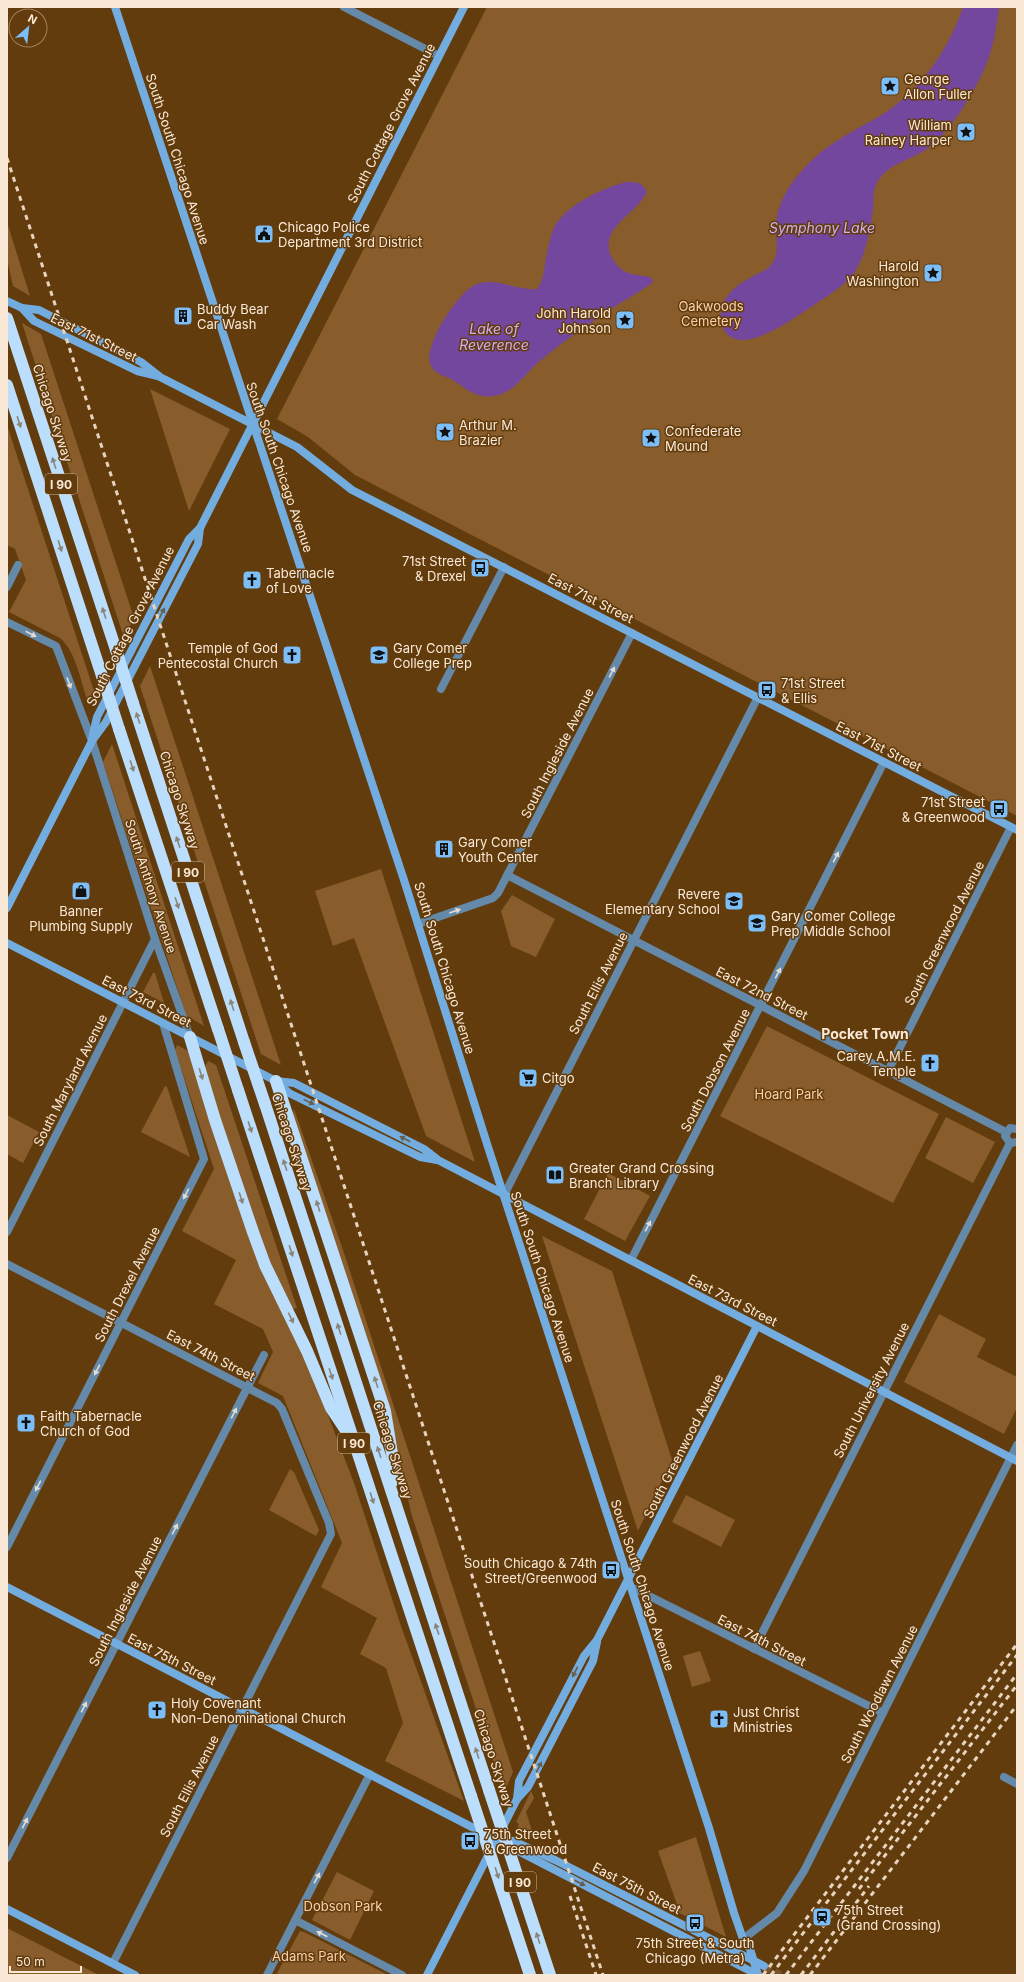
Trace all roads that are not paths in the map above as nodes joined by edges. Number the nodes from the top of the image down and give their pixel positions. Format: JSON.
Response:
{"nodes":[{"id":1,"x":116,"y":7,"type":"edge"},
{"id":2,"x":344,"y":7,"type":"edge"},
{"id":3,"x":464,"y":7,"type":"edge"},
{"id":4,"x":439,"y":56,"type":"junction"},
{"id":5,"x":7,"y":301,"type":"edge"},
{"id":6,"x":7,"y":318,"type":"edge"},
{"id":7,"x":7,"y":385,"type":"edge"},
{"id":8,"x":252,"y":423,"type":"junction"},
{"id":9,"x":18,"y":565,"type":"dead end"},
{"id":10,"x":504,"y":567,"type":"junction"},
{"id":11,"x":7,"y":587,"type":"edge"},
{"id":12,"x":7,"y":622,"type":"edge"},
{"id":13,"x":632,"y":633,"type":"junction"},
{"id":14,"x":441,"y":689,"type":"dead end"},
{"id":15,"x":758,"y":697,"type":"junction"},
{"id":16,"x":92,"y":741,"type":"junction"},
{"id":17,"x":884,"y":762,"type":"junction"},
{"id":18,"x":1014,"y":828,"type":"edge"},
{"id":19,"x":507,"y":875,"type":"junction"},
{"id":20,"x":7,"y":908,"type":"edge"},
{"id":21,"x":418,"y":924,"type":"junction"},
{"id":22,"x":155,"y":939,"type":"junction"},
{"id":23,"x":634,"y":940,"type":"junction"},
{"id":24,"x":7,"y":943,"type":"edge"},
{"id":25,"x":124,"y":1002,"type":"junction"},
{"id":26,"x":761,"y":1006,"type":"junction"},
{"id":27,"x":163,"y":1023,"type":"junction"},
{"id":28,"x":190,"y":1037,"type":"junction"},
{"id":29,"x":888,"y":1071,"type":"junction"},
{"id":30,"x":276,"y":1081,"type":"junction"},
{"id":31,"x":1017,"y":1129,"type":"edge"},
{"id":32,"x":1006,"y":1132,"type":"junction"},
{"id":33,"x":1014,"y":1143,"type":"edge"},
{"id":34,"x":504,"y":1195,"type":"junction"},
{"id":35,"x":7,"y":1232,"type":"edge"},
{"id":36,"x":631,"y":1260,"type":"junction"},
{"id":37,"x":7,"y":1264,"type":"edge"},
{"id":38,"x":121,"y":1323,"type":"junction"},
{"id":39,"x":757,"y":1326,"type":"junction"},
{"id":40,"x":264,"y":1355,"type":"dead end"},
{"id":41,"x":247,"y":1387,"type":"junction"},
{"id":42,"x":884,"y":1392,"type":"junction"},
{"id":43,"x":354,"y":1442,"type":"junction"},
{"id":44,"x":1017,"y":1445,"type":"edge"},
{"id":45,"x":1014,"y":1459,"type":"edge"},
{"id":46,"x":391,"y":1489,"type":"junction"},
{"id":47,"x":331,"y":1534,"type":"joint"},
{"id":48,"x":7,"y":1547,"type":"edge"},
{"id":49,"x":630,"y":1583,"type":"junction"},
{"id":50,"x":7,"y":1587,"type":"edge"},
{"id":51,"x":116,"y":1643,"type":"junction"},
{"id":52,"x":754,"y":1649,"type":"junction"},
{"id":53,"x":242,"y":1709,"type":"junction"},
{"id":54,"x":883,"y":1714,"type":"junction"},
{"id":55,"x":370,"y":1774,"type":"junction"},
{"id":56,"x":1004,"y":1777,"type":"dead end"},
{"id":57,"x":1017,"y":1784,"type":"edge"},
{"id":58,"x":497,"y":1839,"type":"junction"},
{"id":59,"x":7,"y":1858,"type":"edge"},
{"id":60,"x":7,"y":1909,"type":"edge"},
{"id":61,"x":295,"y":1920,"type":"junction"},
{"id":62,"x":743,"y":1939,"type":"junction"},
{"id":63,"x":744,"y":1956,"type":"junction"},
{"id":64,"x":754,"y":1961,"type":"junction"},
{"id":65,"x":113,"y":1963,"type":"junction"},
{"id":66,"x":764,"y":1966,"type":"tunnel mouth"},
{"id":67,"x":749,"y":1972,"type":"edge"},
{"id":68,"x":135,"y":1975,"type":"edge"},
{"id":69,"x":267,"y":1975,"type":"edge"},
{"id":70,"x":402,"y":1975,"type":"edge"},
{"id":71,"x":427,"y":1975,"type":"edge"},
{"id":72,"x":530,"y":1975,"type":"edge"},
{"id":73,"x":550,"y":1975,"type":"edge"},
{"id":74,"x":758,"y":1975,"type":"edge"}],
"edges":[{"from":1,"to":8,"type":"main road","name":"South South Chicago Avenue"},
{"from":2,"to":4,"type":"street"},
{"from":3,"to":4,"type":"main road","name":"South Cottage Grove Avenue"},
{"from":4,"to":8,"type":"main road","name":"South Cottage Grove Avenue"},
{"from":5,"to":8,"type":"main road","name":"East 71st Street"},
{"from":46,"to":6,"type":"highway","name":"Chicago Skyway","number":"I 90","one_way":true,"bridge":true},
{"from":7,"to":43,"type":"highway","number":"I 90","one_way":true,"bridge":true},
{"from":8,"to":10,"type":"main road","name":"East 71st Street"},
{"from":8,"to":16,"type":"main road","name":"South Cottage Grove Avenue"},
{"from":8,"to":21,"type":"main road","name":"South South Chicago Avenue"},
{"from":9,"to":11,"type":"street"},
{"from":10,"to":13,"type":"main road","name":"East 71st Street"},
{"from":10,"to":14,"type":"street"},
{"from":12,"to":16,"type":"street","one_way":true},
{"from":13,"to":15,"type":"main road","name":"East 71st Street"},
{"from":19,"to":13,"type":"street","name":"South Ingleside Avenue","one_way":true},
{"from":15,"to":17,"type":"main road","name":"East 71st Street"},
{"from":15,"to":23,"type":"street","name":"South Ellis Avenue"},
{"from":16,"to":20,"type":"main road","name":"South Cottage Grove Avenue"},
{"from":16,"to":22,"type":"street","name":"South Anthony Avenue"},
{"from":17,"to":18,"type":"main road","name":"East 71st Street"},
{"from":26,"to":17,"type":"street","name":"South Dobson Avenue","one_way":true},
{"from":18,"to":29,"type":"street","name":"South Greenwood Avenue"},
{"from":21,"to":19,"type":"street","name":"South Ingleside Avenue","one_way":true},
{"from":19,"to":23,"type":"street","name":"East 72nd Street"},
{"from":21,"to":34,"type":"main road","name":"South South Chicago Avenue"},
{"from":22,"to":25,"type":"street","name":"South Maryland Avenue"},
{"from":22,"to":28,"type":"street","name":"South Anthony Avenue"},
{"from":23,"to":26,"type":"street","name":"East 72nd Street"},
{"from":23,"to":34,"type":"street","name":"South Ellis Avenue"},
{"from":24,"to":25,"type":"main road","name":"East 73rd Street"},
{"from":25,"to":27,"type":"main road","name":"East 73rd Street"},
{"from":25,"to":35,"type":"street","name":"South Maryland Avenue"},
{"from":26,"to":29,"type":"street","name":"East 72nd Street"},
{"from":36,"to":26,"type":"street","name":"South Dobson Avenue","one_way":true},
{"from":27,"to":28,"type":"main road","name":"East 73rd Street"},
{"from":27,"to":38,"type":"street","name":"South Drexel Avenue","one_way":true},
{"from":28,"to":30,"type":"main road","name":"East 73rd Street"},
{"from":28,"to":43,"type":"highway","one_way":true},
{"from":29,"to":32,"type":"street","name":"East 72nd Street"},
{"from":30,"to":34,"type":"main road","name":"East 73rd Street"},
{"from":46,"to":30,"type":"highway","one_way":true},
{"from":31,"to":32,"type":"street"},
{"from":32,"to":33,"type":"street"},
{"from":33,"to":42,"type":"street","name":"South University Avenue"},
{"from":34,"to":36,"type":"main road","name":"East 73rd Street"},
{"from":34,"to":49,"type":"main road","name":"South South Chicago Avenue"},
{"from":36,"to":39,"type":"main road","name":"East 73rd Street"},
{"from":37,"to":38,"type":"street","name":"East 74th Street"},
{"from":38,"to":41,"type":"street","name":"East 74th Street"},
{"from":38,"to":48,"type":"street","name":"South Drexel Avenue","one_way":true},
{"from":39,"to":42,"type":"main road","name":"East 73rd Street"},
{"from":39,"to":49,"type":"main road","name":"South Greenwood Avenue"},
{"from":40,"to":41,"type":"street","name":"South Ingleside Avenue"},
{"from":41,"to":47,"type":"street","name":"East 74th Street"},
{"from":51,"to":41,"type":"street","name":"South Ingleside Avenue","one_way":true},
{"from":42,"to":45,"type":"main road","name":"East 73rd Street"},
{"from":42,"to":52,"type":"street","name":"South University Avenue"},
{"from":43,"to":72,"type":"highway","number":"I 90","one_way":true,"bridge":true},
{"from":44,"to":45,"type":"street","name":"South Woodlawn Avenue"},
{"from":45,"to":54,"type":"street","name":"South Woodlawn Avenue"},
{"from":73,"to":46,"type":"highway","name":"Chicago Skyway","number":"I 90","one_way":true,"bridge":true},
{"from":47,"to":53,"type":"street","name":"South Ellis Avenue"},
{"from":49,"to":52,"type":"street","name":"East 74th Street"},
{"from":49,"to":58,"type":"main road","name":"South Greenwood Avenue"},
{"from":49,"to":62,"type":"main road","name":"South South Chicago Avenue"},
{"from":50,"to":51,"type":"main road","name":"East 75th Street"},
{"from":51,"to":53,"type":"main road","name":"East 75th Street"},
{"from":59,"to":51,"type":"street","name":"South Ingleside Avenue","one_way":true},
{"from":52,"to":54,"type":"street","name":"East 74th Street"},
{"from":53,"to":55,"type":"main road","name":"East 75th Street"},
{"from":53,"to":65,"type":"street","name":"South Ellis Avenue"},
{"from":54,"to":62,"type":"street","name":"South Woodlawn Avenue"},
{"from":55,"to":58,"type":"main road","name":"East 75th Street"},
{"from":61,"to":55,"type":"street","one_way":true},
{"from":56,"to":57,"type":"street"},
{"from":58,"to":63,"type":"main road","name":"East 75th Street"},
{"from":58,"to":67,"type":"main road","name":"East 75th Street","one_way":true},
{"from":58,"to":71,"type":"main road","name":"South Greenwood Avenue"},
{"from":60,"to":65,"type":"main road"},
{"from":61,"to":69,"type":"street"},
{"from":70,"to":61,"type":"street","one_way":true},
{"from":62,"to":63,"type":"main road","name":"South South Chicago Avenue"},
{"from":62,"to":64,"type":"main road","name":"South South Chicago Avenue"},
{"from":63,"to":64,"type":"main road","name":"East 75th Street"},
{"from":63,"to":67,"type":"main road","name":"South South Chicago Avenue"},
{"from":64,"to":66,"type":"main road","name":"East 75th Street"},
{"from":64,"to":74,"type":"main road","name":"South South Chicago Avenue"},
{"from":65,"to":68,"type":"main road"},
{"from":67,"to":74,"type":"main road","name":"East 75th Street"}]}
